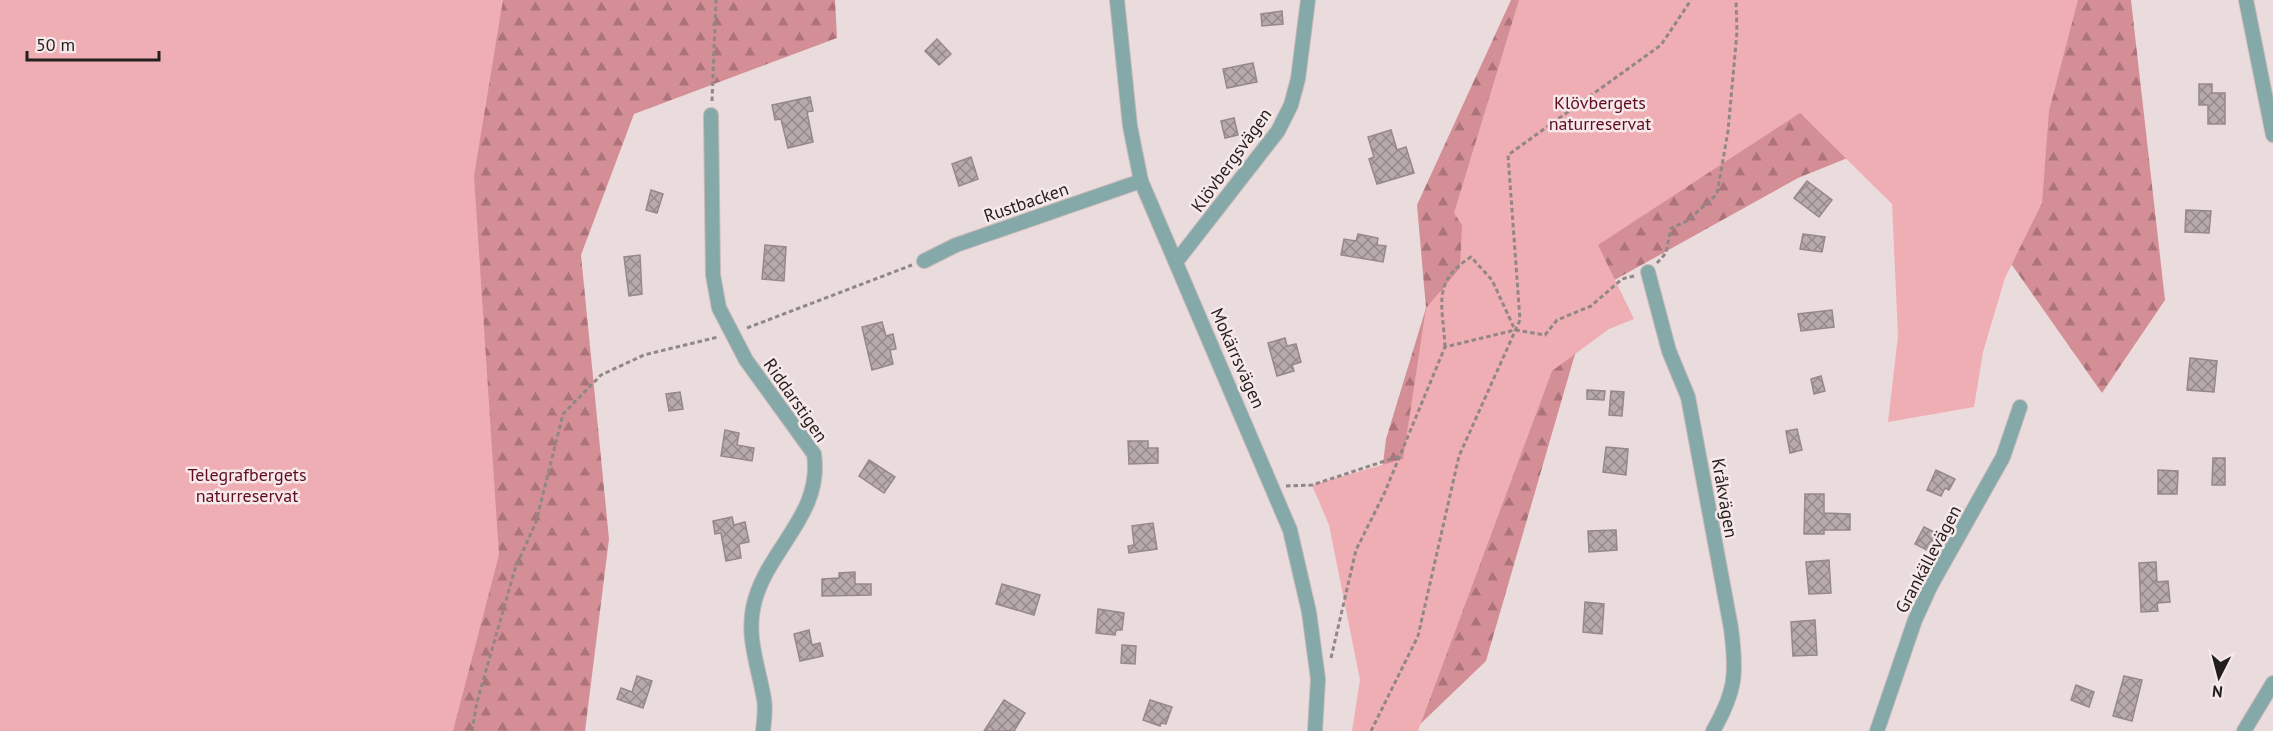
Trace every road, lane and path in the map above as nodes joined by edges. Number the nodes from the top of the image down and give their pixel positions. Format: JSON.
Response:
{"nodes":[{"id":1,"x":716,"y":0,"type":"edge"},
{"id":2,"x":1117,"y":0,"type":"edge"},
{"id":3,"x":1308,"y":0,"type":"edge"},
{"id":4,"x":1691,"y":0,"type":"edge"},
{"id":5,"x":1736,"y":0,"type":"edge"},
{"id":6,"x":2246,"y":0,"type":"edge"},
{"id":7,"x":711,"y":115,"type":"joint"},
{"id":8,"x":2273,"y":135,"type":"edge"},
{"id":9,"x":1141,"y":181,"type":"junction"},
{"id":10,"x":924,"y":261,"type":"joint"},
{"id":11,"x":1176,"y":262,"type":"junction"},
{"id":12,"x":1648,"y":272,"type":"junction"},
{"id":13,"x":1515,"y":330,"type":"junction"},
{"id":14,"x":730,"y":335,"type":"junction"},
{"id":15,"x":1445,"y":347,"type":"junction"},
{"id":16,"x":2020,"y":407,"type":"dead end"},
{"id":17,"x":1400,"y":456,"type":"junction"},
{"id":18,"x":1273,"y":487,"type":"junction"},
{"id":19,"x":1316,"y":664,"type":"junction"},
{"id":20,"x":2273,"y":683,"type":"edge"},
{"id":21,"x":472,"y":731,"type":"edge"},
{"id":22,"x":763,"y":731,"type":"edge"},
{"id":23,"x":1315,"y":731,"type":"edge"},
{"id":24,"x":1371,"y":731,"type":"edge"},
{"id":25,"x":1713,"y":731,"type":"edge"},
{"id":26,"x":1877,"y":731,"type":"edge"},
{"id":27,"x":2244,"y":731,"type":"edge"}],
"edges":[{"from":1,"to":7,"type":"path"},
{"from":2,"to":9,"type":"street","name":"Mokärrsvägen"},
{"from":3,"to":11,"type":"street","name":"Klövbergsvägen"},
{"from":4,"to":13,"type":"path"},
{"from":5,"to":12,"type":"path"},
{"from":6,"to":8,"type":"street"},
{"from":7,"to":14,"type":"street","name":"Riddarstigen"},
{"from":9,"to":10,"type":"street","name":"Rustbacken"},
{"from":9,"to":11,"type":"street","name":"Mokärrsvägen"},
{"from":10,"to":14,"type":"path"},
{"from":11,"to":18,"type":"street","name":"Mokärrsvägen"},
{"from":12,"to":13,"type":"path"},
{"from":12,"to":25,"type":"street","name":"Kråkvägen"},
{"from":13,"to":15,"type":"path"},
{"from":13,"to":15,"type":"path"},
{"from":13,"to":24,"type":"path"},
{"from":14,"to":21,"type":"path"},
{"from":14,"to":22,"type":"street","name":"Riddarstigen"},
{"from":15,"to":17,"type":"path"},
{"from":16,"to":26,"type":"street","name":"Grankällevägen"},
{"from":17,"to":18,"type":"path"},
{"from":17,"to":19,"type":"path"},
{"from":18,"to":19,"type":"street","name":"Mokärrsvägen"},
{"from":19,"to":23,"type":"street","name":"Mokärrsvägen"},
{"from":20,"to":27,"type":"street"}]}
